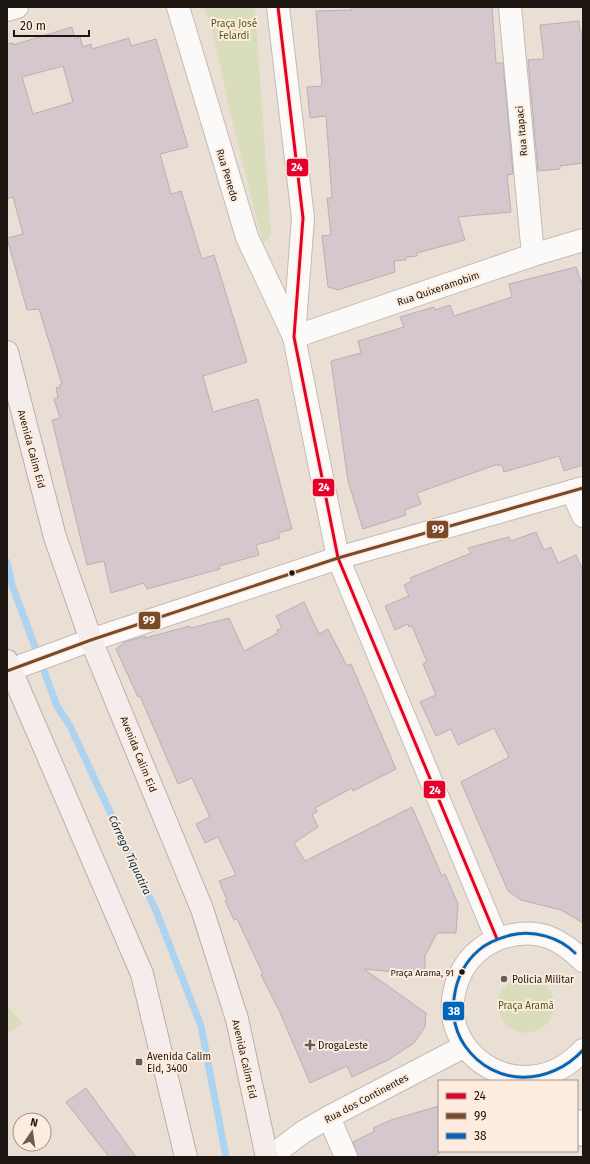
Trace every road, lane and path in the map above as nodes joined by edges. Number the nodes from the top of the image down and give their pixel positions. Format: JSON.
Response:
{"nodes":[{"id":1,"x":17,"y":7,"type":"edge"},
{"id":2,"x":178,"y":7,"type":"edge"},
{"id":3,"x":278,"y":7,"type":"edge"},
{"id":4,"x":510,"y":7,"type":"edge"},
{"id":5,"x":7,"y":10,"type":"edge"},
{"id":6,"x":583,"y":240,"type":"edge"},
{"id":7,"x":533,"y":255,"type":"junction"},
{"id":8,"x":294,"y":337,"type":"junction"},
{"id":9,"x":7,"y":352,"type":"edge"},
{"id":10,"x":578,"y":490,"type":"edge"},
{"id":11,"x":583,"y":516,"type":"edge"},
{"id":12,"x":338,"y":558,"type":"junction"},
{"id":13,"x":91,"y":640,"type":"junction"},
{"id":14,"x":12,"y":667,"type":"edge"},
{"id":15,"x":497,"y":938,"type":"junction"},
{"id":16,"x":583,"y":961,"type":"edge"},
{"id":17,"x":465,"y":1046,"type":"junction"},
{"id":18,"x":583,"y":1050,"type":"edge"},
{"id":19,"x":558,"y":1076,"type":"edge"},
{"id":20,"x":329,"y":1117,"type":"junction"},
{"id":21,"x":578,"y":1123,"type":"edge"},
{"id":22,"x":583,"y":1135,"type":"edge"},
{"id":23,"x":186,"y":1157,"type":"edge"},
{"id":24,"x":269,"y":1157,"type":"edge"},
{"id":25,"x":346,"y":1157,"type":"edge"}],
"edges":[{"from":1,"to":5,"type":"street"},
{"from":2,"to":8,"type":"street","name":"Rua Penedo"},
{"from":3,"to":8,"type":"street"},
{"from":4,"to":7,"type":"street","name":"Rua Itapaci"},
{"from":6,"to":7,"type":"street","name":"Rua Quixeramobim"},
{"from":7,"to":8,"type":"street","name":"Rua Quixeramobim"},
{"from":8,"to":12,"type":"street"},
{"from":9,"to":13,"type":"main road","name":"Avenida Calim Eid"},
{"from":10,"to":11,"type":"street"},
{"from":10,"to":12,"type":"street"},
{"from":12,"to":13,"type":"street"},
{"from":12,"to":15,"type":"street"},
{"from":13,"to":14,"type":"street"},
{"from":13,"to":24,"type":"main road","name":"Avenida Calim Eid"},
{"from":14,"to":23,"type":"main road"},
{"from":15,"to":16,"type":"street"},
{"from":15,"to":17,"type":"street"},
{"from":17,"to":19,"type":"street"},
{"from":17,"to":20,"type":"street","name":"Rua dos Continentes"},
{"from":18,"to":19,"type":"street"},
{"from":20,"to":24,"type":"street","name":"Rua dos Continentes"},
{"from":20,"to":25,"type":"street"},
{"from":21,"to":22,"type":"street"}]}
